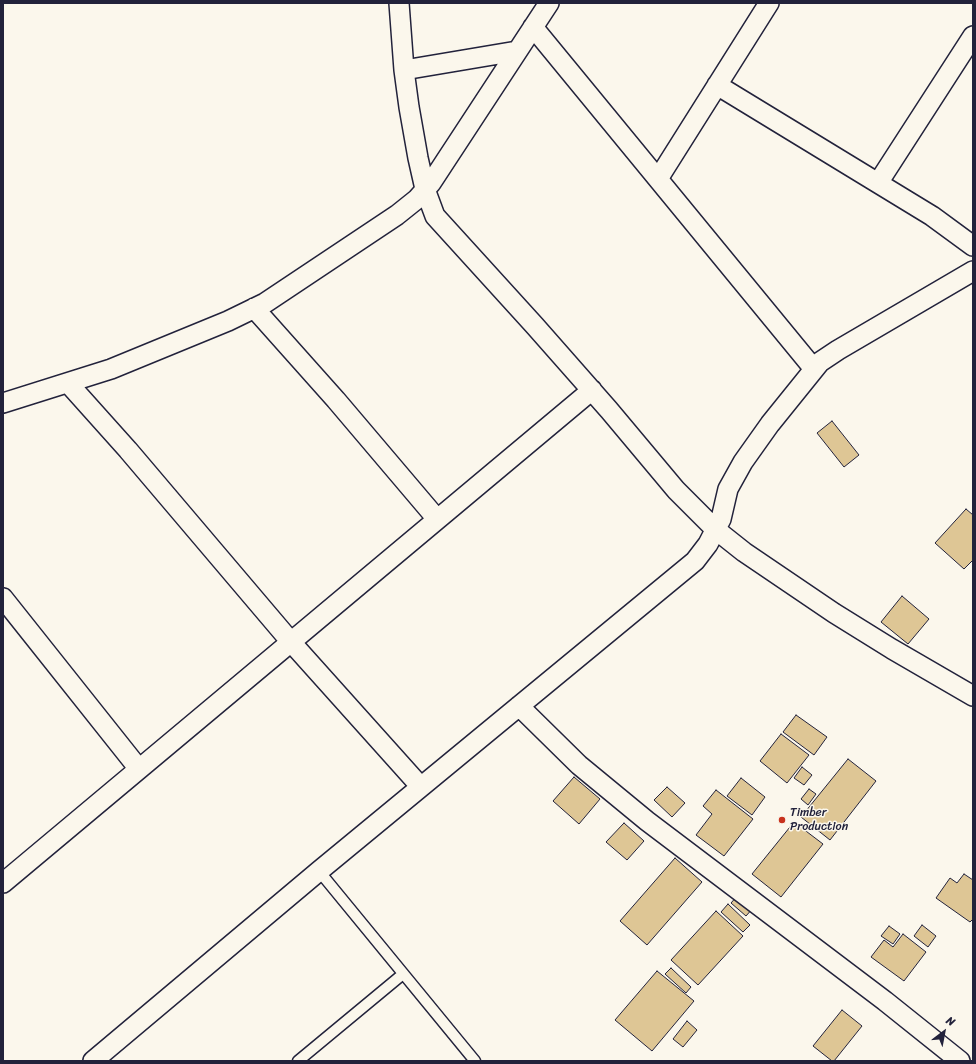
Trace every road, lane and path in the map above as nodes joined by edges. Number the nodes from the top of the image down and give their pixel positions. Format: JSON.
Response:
{"nodes":[{"id":1,"x":399,"y":3,"type":"edge"},
{"id":2,"x":549,"y":3,"type":"edge"},
{"id":3,"x":769,"y":3,"type":"edge"},
{"id":4,"x":533,"y":27,"type":"junction"},
{"id":5,"x":973,"y":36,"type":"edge"},
{"id":6,"x":518,"y":51,"type":"junction"},
{"id":7,"x":404,"y":70,"type":"junction"},
{"id":8,"x":717,"y":85,"type":"junction"},
{"id":9,"x":658,"y":179,"type":"junction"},
{"id":10,"x":878,"y":183,"type":"junction"},
{"id":11,"x":425,"y":189,"type":"junction"},
{"id":12,"x":973,"y":246,"type":"edge"},
{"id":13,"x":973,"y":270,"type":"edge"},
{"id":14,"x":254,"y":308,"type":"junction"},
{"id":15,"x":814,"y":370,"type":"junction"},
{"id":16,"x":68,"y":383,"type":"junction"},
{"id":17,"x":592,"y":390,"type":"junction"},
{"id":18,"x":3,"y":403,"type":"edge"},
{"id":19,"x":437,"y":519,"type":"junction"},
{"id":20,"x":715,"y":529,"type":"junction"},
{"id":21,"x":3,"y":598,"type":"edge"},
{"id":22,"x":291,"y":642,"type":"junction"},
{"id":23,"x":973,"y":696,"type":"edge"},
{"id":24,"x":519,"y":706,"type":"junction"},
{"id":25,"x":139,"y":769,"type":"junction"},
{"id":26,"x":421,"y":787,"type":"junction"},
{"id":27,"x":319,"y":871,"type":"junction"},
{"id":28,"x":3,"y":883,"type":"edge"},
{"id":29,"x":403,"y":974,"type":"junction"},
{"id":30,"x":93,"y":1061,"type":"edge"},
{"id":31,"x":298,"y":1061,"type":"edge"},
{"id":32,"x":474,"y":1061,"type":"edge"},
{"id":33,"x":960,"y":1061,"type":"edge"}],
"edges":[{"from":1,"to":7,"type":"street"},
{"from":2,"to":4,"type":"street"},
{"from":3,"to":8,"type":"street"},
{"from":4,"to":6,"type":"street"},
{"from":4,"to":9,"type":"street"},
{"from":5,"to":10,"type":"street"},
{"from":6,"to":7,"type":"street"},
{"from":6,"to":11,"type":"street"},
{"from":7,"to":11,"type":"street"},
{"from":8,"to":9,"type":"street"},
{"from":8,"to":10,"type":"street"},
{"from":9,"to":15,"type":"street"},
{"from":10,"to":12,"type":"street"},
{"from":11,"to":14,"type":"street"},
{"from":11,"to":17,"type":"street"},
{"from":13,"to":15,"type":"street"},
{"from":14,"to":16,"type":"street"},
{"from":14,"to":19,"type":"street"},
{"from":15,"to":20,"type":"street"},
{"from":16,"to":18,"type":"street"},
{"from":16,"to":22,"type":"street"},
{"from":17,"to":19,"type":"street"},
{"from":17,"to":20,"type":"street"},
{"from":19,"to":22,"type":"street"},
{"from":20,"to":23,"type":"street"},
{"from":20,"to":24,"type":"street"},
{"from":21,"to":25,"type":"street"},
{"from":22,"to":25,"type":"street"},
{"from":22,"to":26,"type":"street"},
{"from":24,"to":26,"type":"street"},
{"from":24,"to":33,"type":"street"},
{"from":25,"to":28,"type":"street"},
{"from":26,"to":27,"type":"street"},
{"from":27,"to":29,"type":"lane"},
{"from":27,"to":30,"type":"street"},
{"from":29,"to":31,"type":"lane"},
{"from":29,"to":32,"type":"lane"}]}
